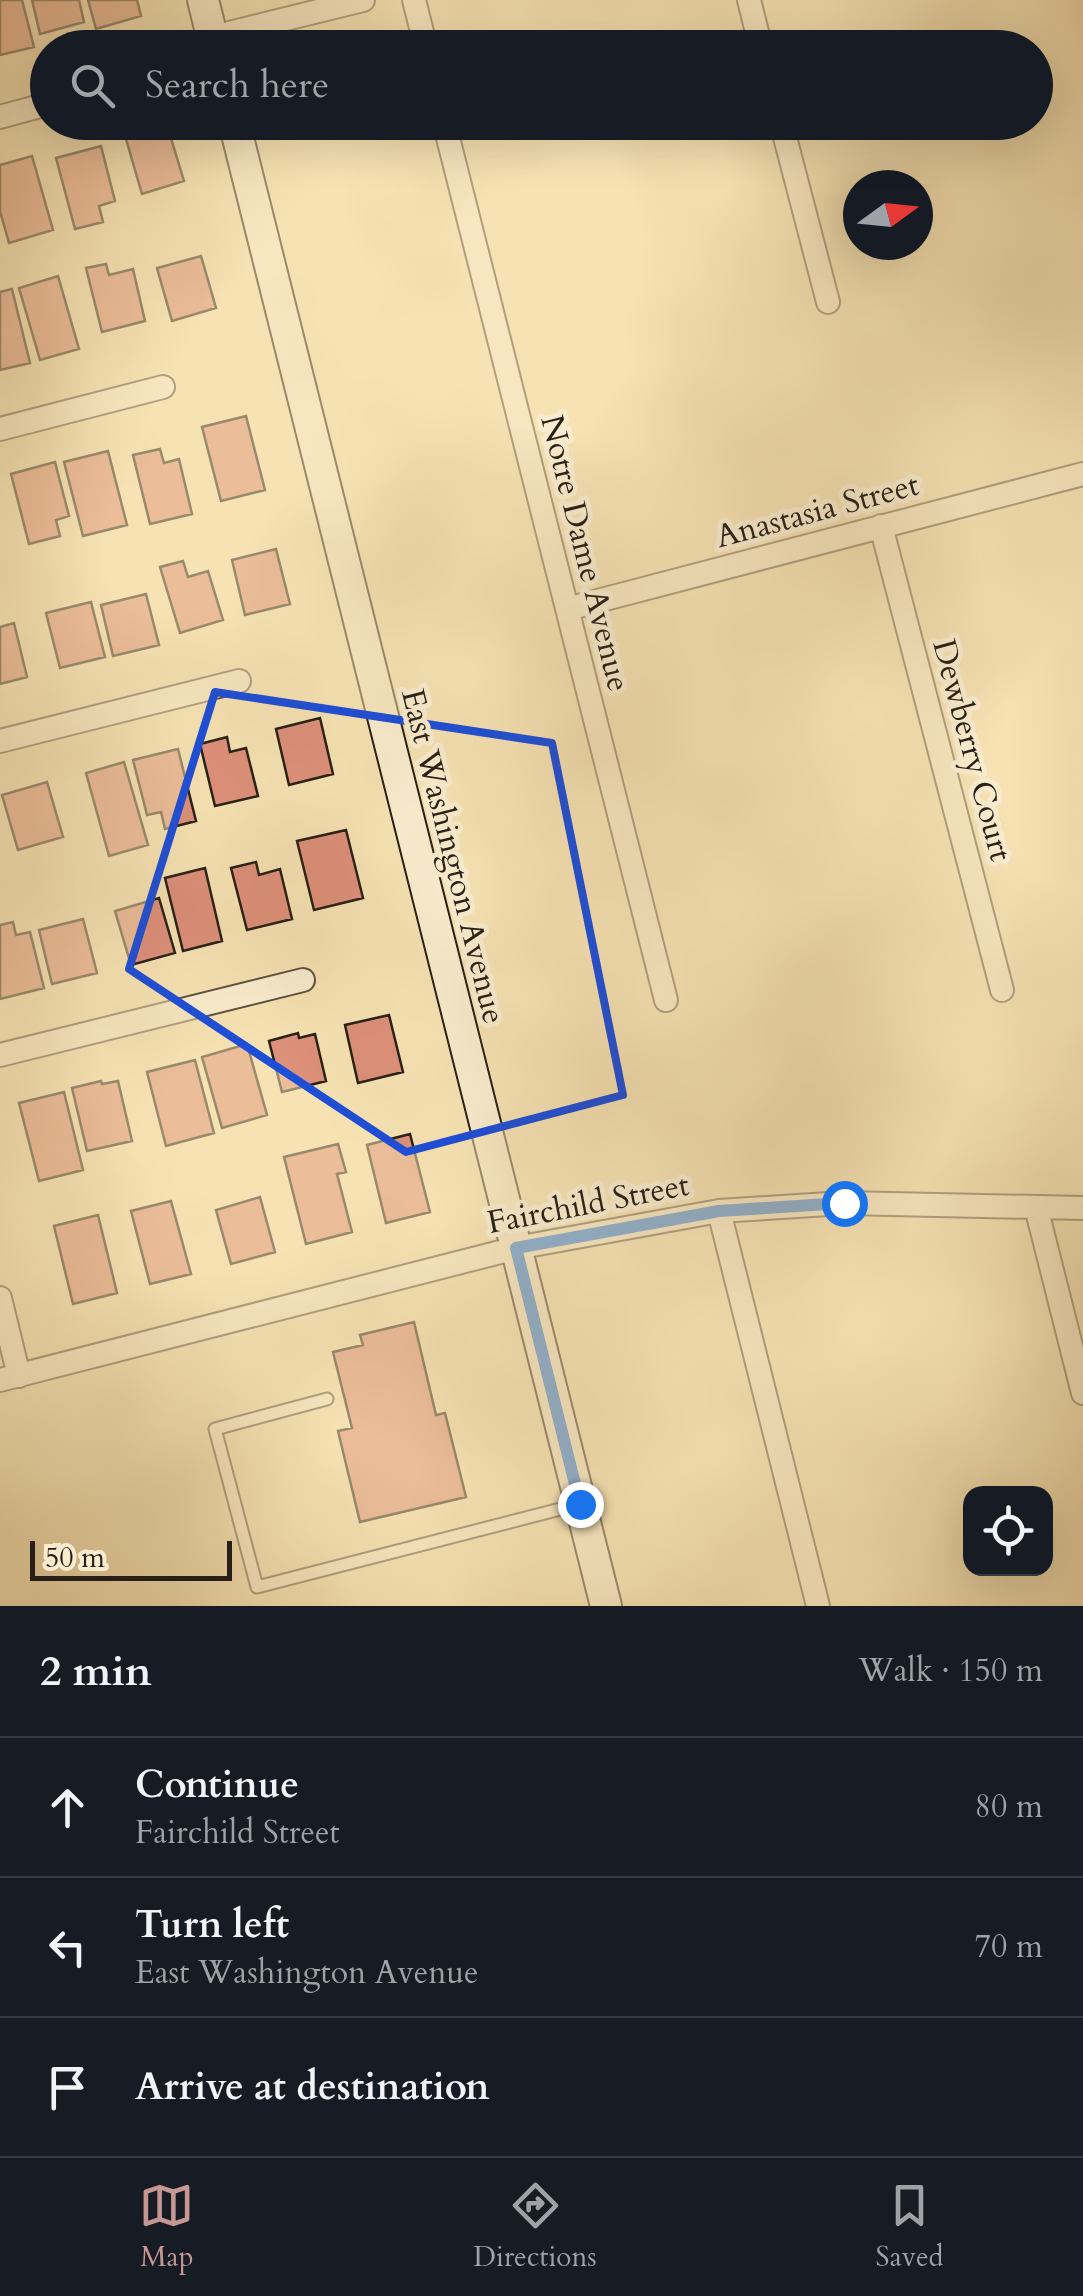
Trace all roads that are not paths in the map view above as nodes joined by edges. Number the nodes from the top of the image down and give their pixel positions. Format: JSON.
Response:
{"nodes":[{"id":1,"x":204,"y":0,"type":"edge"},
{"id":2,"x":363,"y":0,"type":"edge"},
{"id":3,"x":414,"y":0,"type":"edge"},
{"id":4,"x":749,"y":0,"type":"edge"},
{"id":5,"x":211,"y":30,"type":"edge"},
{"id":6,"x":257,"y":30,"type":"edge"},
{"id":7,"x":422,"y":30,"type":"edge"},
{"id":8,"x":756,"y":30,"type":"edge"},
{"id":9,"x":30,"y":109,"type":"edge"},
{"id":10,"x":0,"y":117,"type":"edge"},
{"id":11,"x":239,"y":140,"type":"edge"},
{"id":12,"x":449,"y":140,"type":"edge"},
{"id":13,"x":786,"y":140,"type":"edge"},
{"id":14,"x":828,"y":302,"type":"dead end"},
{"id":15,"x":163,"y":387,"type":"dead end"},
{"id":16,"x":0,"y":429,"type":"edge"},
{"id":17,"x":1083,"y":474,"type":"edge"},
{"id":18,"x":882,"y":526,"type":"junction"},
{"id":19,"x":567,"y":609,"type":"junction"},
{"id":20,"x":239,"y":681,"type":"dead end"},
{"id":21,"x":0,"y":741,"type":"edge"},
{"id":22,"x":303,"y":980,"type":"dead end"},
{"id":23,"x":1002,"y":990,"type":"dead end"},
{"id":24,"x":666,"y":1000,"type":"dead end"},
{"id":25,"x":0,"y":1055,"type":"edge"},
{"id":26,"x":1036,"y":1207,"type":"junction"},
{"id":27,"x":1083,"y":1208,"type":"edge"},
{"id":28,"x":719,"y":1211,"type":"junction"},
{"id":29,"x":516,"y":1248,"type":"junction"},
{"id":30,"x":0,"y":1298,"type":"edge"},
{"id":31,"x":9,"y":1378,"type":"edge"},
{"id":32,"x":1083,"y":1393,"type":"edge"},
{"id":33,"x":328,"y":1399,"type":"dead end"},
{"id":34,"x":580,"y":1504,"type":"junction"},
{"id":35,"x":606,"y":1606,"type":"edge"},
{"id":36,"x":818,"y":1606,"type":"edge"}],
"edges":[{"from":1,"to":5,"type":"main road"},
{"from":2,"to":6,"type":"street"},
{"from":3,"to":7,"type":"street"},
{"from":4,"to":8,"type":"street"},
{"from":9,"to":10,"type":"street"},
{"from":11,"to":29,"type":"main road","name":"East Washington Avenue"},
{"from":12,"to":19,"type":"street","name":"Notre Dame Avenue"},
{"from":13,"to":14,"type":"street"},
{"from":15,"to":16,"type":"street"},
{"from":17,"to":18,"type":"street","name":"Anastasia Street"},
{"from":18,"to":19,"type":"street","name":"Anastasia Street"},
{"from":18,"to":23,"type":"street","name":"Dewberry Court"},
{"from":19,"to":24,"type":"street","name":"Notre Dame Avenue"},
{"from":20,"to":21,"type":"street"},
{"from":22,"to":25,"type":"street"},
{"from":26,"to":27,"type":"street","name":"Fairchild Street"},
{"from":26,"to":28,"type":"street","name":"Fairchild Street"},
{"from":26,"to":32,"type":"street"},
{"from":28,"to":29,"type":"street","name":"Fairchild Street"},
{"from":28,"to":36,"type":"street"},
{"from":29,"to":31,"type":"street","name":"Fairchild Street"},
{"from":29,"to":34,"type":"main road","name":"East Washington Avenue"},
{"from":30,"to":31,"type":"street"},
{"from":33,"to":34,"type":"lane"},
{"from":34,"to":35,"type":"main road","name":"East Washington Avenue"}]}
